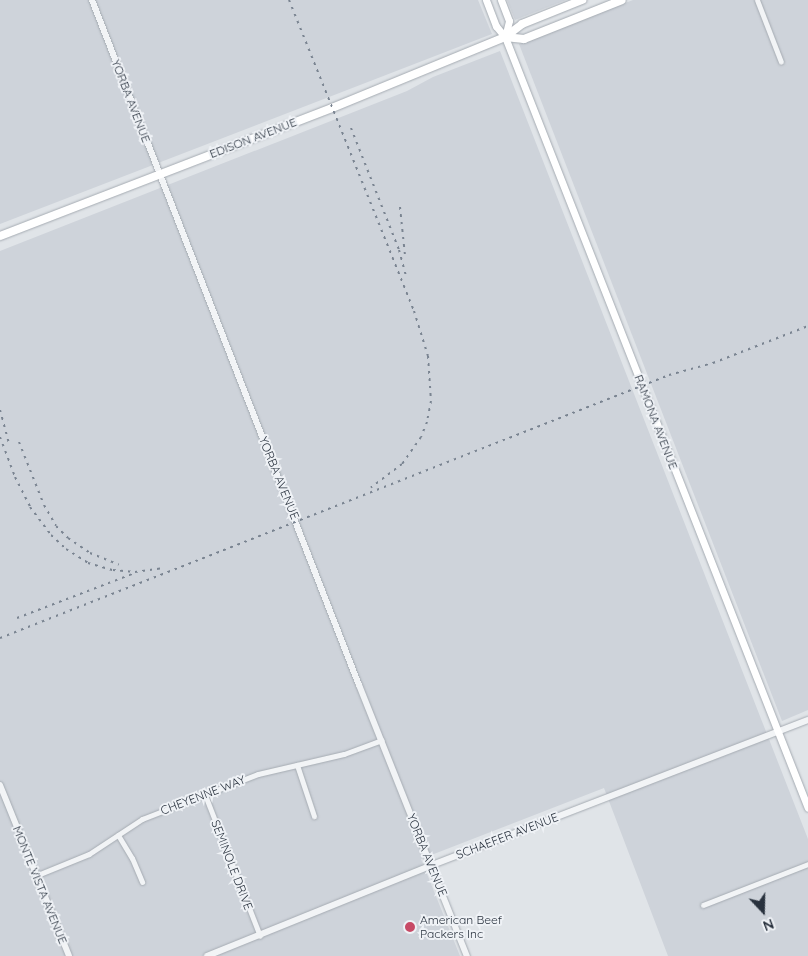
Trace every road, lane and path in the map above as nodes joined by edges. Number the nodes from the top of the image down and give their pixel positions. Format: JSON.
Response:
{"nodes":[{"id":1,"x":92,"y":0,"type":"edge"},
{"id":2,"x":486,"y":0,"type":"edge"},
{"id":3,"x":501,"y":0,"type":"edge"},
{"id":4,"x":582,"y":0,"type":"edge"},
{"id":5,"x":622,"y":0,"type":"edge"},
{"id":6,"x":757,"y":0,"type":"edge"},
{"id":7,"x":506,"y":37,"type":"junction"},
{"id":8,"x":781,"y":62,"type":"dead end"},
{"id":9,"x":159,"y":173,"type":"junction"},
{"id":10,"x":0,"y":236,"type":"edge"},
{"id":11,"x":808,"y":720,"type":"edge"},
{"id":12,"x":778,"y":732,"type":"junction"},
{"id":13,"x":382,"y":740,"type":"junction"},
{"id":14,"x":296,"y":765,"type":"junction"},
{"id":15,"x":0,"y":785,"type":"edge"},
{"id":16,"x":205,"y":794,"type":"junction"},
{"id":17,"x":808,"y":808,"type":"edge"},
{"id":18,"x":314,"y":816,"type":"dead end"},
{"id":19,"x":118,"y":835,"type":"junction"},
{"id":20,"x":808,"y":864,"type":"edge"},
{"id":21,"x":432,"y":865,"type":"junction"},
{"id":22,"x":35,"y":876,"type":"junction"},
{"id":23,"x":142,"y":882,"type":"dead end"},
{"id":24,"x":703,"y":905,"type":"dead end"},
{"id":25,"x":260,"y":936,"type":"junction"},
{"id":26,"x":69,"y":956,"type":"edge"},
{"id":27,"x":207,"y":956,"type":"edge"},
{"id":28,"x":467,"y":956,"type":"edge"}],
"edges":[{"from":1,"to":9,"type":"street","name":"YORBA AVENUE"},
{"from":2,"to":7,"type":"main road","name":"RAMONA AVENUE"},
{"from":3,"to":7,"type":"main road","name":"RAMONA AVENUE"},
{"from":4,"to":7,"type":"main road","name":"EDISON AVENUE"},
{"from":5,"to":7,"type":"main road","name":"EDISON AVENUE"},
{"from":6,"to":8,"type":"street"},
{"from":7,"to":9,"type":"main road","name":"EDISON AVENUE"},
{"from":7,"to":12,"type":"main road","name":"RAMONA AVENUE"},
{"from":9,"to":10,"type":"main road","name":"EDISON AVENUE"},
{"from":9,"to":13,"type":"street","name":"YORBA AVENUE"},
{"from":11,"to":12,"type":"street","name":"SCHAEFER AVENUE"},
{"from":12,"to":17,"type":"main road","name":"RAMONA AVENUE"},
{"from":12,"to":21,"type":"street","name":"SCHAEFER AVENUE"},
{"from":13,"to":14,"type":"street","name":"CHEYENNE WAY"},
{"from":13,"to":21,"type":"street","name":"YORBA AVENUE"},
{"from":14,"to":16,"type":"street","name":"CHEYENNE WAY"},
{"from":14,"to":18,"type":"street"},
{"from":15,"to":22,"type":"street","name":"MONTE VISTA AVENUE"},
{"from":16,"to":19,"type":"street","name":"CHEYENNE WAY"},
{"from":16,"to":25,"type":"street","name":"SEMINOLE DRIVE"},
{"from":19,"to":22,"type":"street","name":"CHEYENNE WAY"},
{"from":19,"to":23,"type":"street"},
{"from":20,"to":24,"type":"street"},
{"from":21,"to":25,"type":"street","name":"SCHAEFER AVENUE"},
{"from":21,"to":28,"type":"street","name":"YORBA AVENUE"},
{"from":22,"to":26,"type":"street","name":"MONTE VISTA AVENUE"},
{"from":25,"to":27,"type":"street","name":"SCHAEFER AVENUE"}]}
